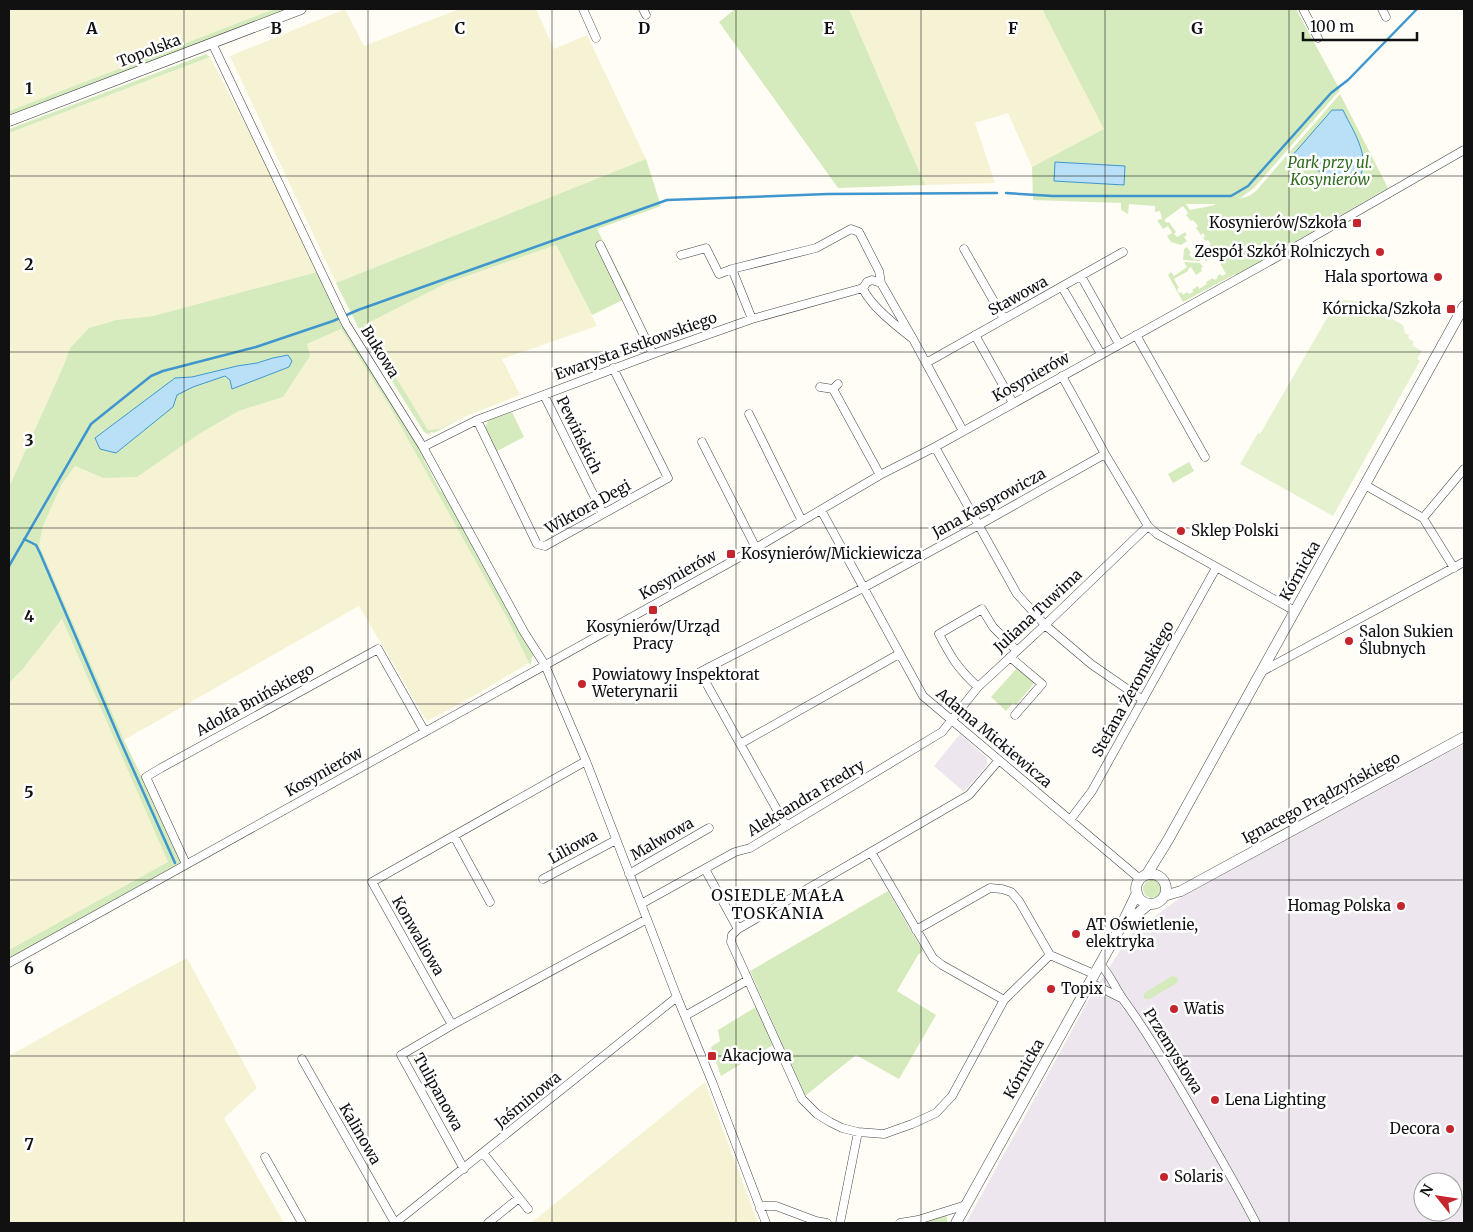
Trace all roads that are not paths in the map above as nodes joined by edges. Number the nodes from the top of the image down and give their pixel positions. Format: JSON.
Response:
{"nodes":[{"id":1,"x":301,"y":9,"type":"edge"},
{"id":2,"x":582,"y":9,"type":"edge"},
{"id":3,"x":1304,"y":9,"type":"edge"},
{"id":4,"x":1382,"y":9,"type":"edge"},
{"id":5,"x":1386,"y":17,"type":"dead end"},
{"id":6,"x":596,"y":38,"type":"dead end"},
{"id":7,"x":1318,"y":38,"type":"dead end"},
{"id":8,"x":212,"y":43,"type":"junction"},
{"id":9,"x":9,"y":121,"type":"edge"},
{"id":10,"x":1464,"y":150,"type":"edge"},
{"id":11,"x":600,"y":245,"type":"dead end"},
{"id":12,"x":964,"y":249,"type":"dead end"},
{"id":13,"x":1123,"y":252,"type":"dead end"},
{"id":14,"x":681,"y":255,"type":"dead end"},
{"id":15,"x":732,"y":269,"type":"junction"},
{"id":16,"x":1081,"y":276,"type":"junction"},
{"id":17,"x":881,"y":283,"type":"junction"},
{"id":18,"x":1062,"y":287,"type":"junction"},
{"id":19,"x":863,"y":288,"type":"junction"},
{"id":20,"x":1464,"y":306,"type":"edge"},
{"id":21,"x":752,"y":319,"type":"junction"},
{"id":22,"x":1004,"y":319,"type":"junction"},
{"id":23,"x":975,"y":335,"type":"junction"},
{"id":24,"x":1136,"y":335,"type":"junction"},
{"id":25,"x":914,"y":339,"type":"junction"},
{"id":26,"x":1119,"y":344,"type":"junction"},
{"id":27,"x":653,"y":354,"type":"junction"},
{"id":28,"x":1101,"y":354,"type":"junction"},
{"id":29,"x":926,"y":363,"type":"junction"},
{"id":30,"x":612,"y":368,"type":"junction"},
{"id":31,"x":1062,"y":376,"type":"junction"},
{"id":32,"x":820,"y":388,"type":"dead end"},
{"id":33,"x":544,"y":395,"type":"junction"},
{"id":34,"x":1013,"y":403,"type":"junction"},
{"id":35,"x":749,"y":414,"type":"dead end"},
{"id":36,"x":476,"y":420,"type":"junction"},
{"id":37,"x":962,"y":431,"type":"junction"},
{"id":38,"x":702,"y":442,"type":"dead end"},
{"id":39,"x":935,"y":446,"type":"junction"},
{"id":40,"x":423,"y":447,"type":"junction"},
{"id":41,"x":1105,"y":454,"type":"junction"},
{"id":42,"x":1205,"y":457,"type":"dead end"},
{"id":43,"x":1464,"y":470,"type":"edge"},
{"id":44,"x":880,"y":475,"type":"junction"},
{"id":45,"x":1365,"y":485,"type":"junction"},
{"id":46,"x":821,"y":510,"type":"junction"},
{"id":47,"x":603,"y":514,"type":"junction"},
{"id":48,"x":1423,"y":518,"type":"junction"},
{"id":49,"x":802,"y":521,"type":"junction"},
{"id":50,"x":979,"y":525,"type":"junction"},
{"id":51,"x":1148,"y":526,"type":"junction"},
{"id":52,"x":756,"y":548,"type":"junction"},
{"id":53,"x":1464,"y":562,"type":"edge"},
{"id":54,"x":1216,"y":568,"type":"junction"},
{"id":55,"x":1454,"y":568,"type":"junction"},
{"id":56,"x":863,"y":588,"type":"junction"},
{"id":57,"x":1296,"y":611,"type":"junction"},
{"id":58,"x":1046,"y":625,"type":"junction"},
{"id":59,"x":1273,"y":650,"type":"junction"},
{"id":60,"x":899,"y":654,"type":"junction"},
{"id":61,"x":1014,"y":654,"type":"junction"},
{"id":62,"x":1287,"y":657,"type":"junction"},
{"id":63,"x":545,"y":665,"type":"junction"},
{"id":64,"x":1261,"y":672,"type":"junction"},
{"id":65,"x":978,"y":687,"type":"junction"},
{"id":66,"x":1142,"y":700,"type":"junction"},
{"id":67,"x":1015,"y":715,"type":"dead end"},
{"id":68,"x":951,"y":720,"type":"junction"},
{"id":69,"x":425,"y":732,"type":"junction"},
{"id":70,"x":1464,"y":737,"type":"edge"},
{"id":71,"x":740,"y":744,"type":"junction"},
{"id":72,"x":999,"y":760,"type":"junction"},
{"id":73,"x":586,"y":761,"type":"junction"},
{"id":74,"x":1070,"y":820,"type":"junction"},
{"id":75,"x":786,"y":826,"type":"junction"},
{"id":76,"x":709,"y":828,"type":"dead end"},
{"id":77,"x":454,"y":836,"type":"junction"},
{"id":78,"x":616,"y":840,"type":"junction"},
{"id":79,"x":1162,"y":850,"type":"junction"},
{"id":80,"x":871,"y":852,"type":"junction"},
{"id":81,"x":186,"y":864,"type":"junction"},
{"id":82,"x":705,"y":869,"type":"junction"},
{"id":83,"x":629,"y":874,"type":"junction"},
{"id":84,"x":1159,"y":876,"type":"junction"},
{"id":85,"x":1143,"y":877,"type":"junction"},
{"id":86,"x":543,"y":880,"type":"dead end"},
{"id":87,"x":1165,"y":891,"type":"junction"},
{"id":88,"x":1137,"y":893,"type":"junction"},
{"id":89,"x":490,"y":902,"type":"dead end"},
{"id":90,"x":641,"y":904,"type":"junction"},
{"id":91,"x":1149,"y":904,"type":"junction"},
{"id":92,"x":647,"y":920,"type":"junction"},
{"id":93,"x":738,"y":929,"type":"junction"},
{"id":94,"x":916,"y":930,"type":"junction"},
{"id":95,"x":1119,"y":930,"type":"junction"},
{"id":96,"x":1050,"y":955,"type":"junction"},
{"id":97,"x":9,"y":964,"type":"edge"},
{"id":98,"x":1100,"y":964,"type":"junction"},
{"id":99,"x":1092,"y":978,"type":"junction"},
{"id":100,"x":748,"y":980,"type":"junction"},
{"id":101,"x":677,"y":997,"type":"junction"},
{"id":102,"x":1123,"y":999,"type":"junction"},
{"id":103,"x":1004,"y":1000,"type":"junction"},
{"id":104,"x":685,"y":1016,"type":"junction"},
{"id":105,"x":452,"y":1025,"type":"junction"},
{"id":106,"x":302,"y":1059,"type":"dead end"},
{"id":107,"x":858,"y":1132,"type":"junction"},
{"id":108,"x":484,"y":1153,"type":"junction"},
{"id":109,"x":265,"y":1157,"type":"dead end"},
{"id":110,"x":464,"y":1168,"type":"junction"},
{"id":111,"x":520,"y":1198,"type":"junction"},
{"id":112,"x":966,"y":1205,"type":"junction"},
{"id":113,"x":528,"y":1209,"type":"dead end"},
{"id":114,"x":760,"y":1209,"type":"junction"},
{"id":115,"x":302,"y":1223,"type":"edge"},
{"id":116,"x":395,"y":1223,"type":"edge"},
{"id":117,"x":488,"y":1223,"type":"edge"},
{"id":118,"x":766,"y":1223,"type":"edge"},
{"id":119,"x":827,"y":1223,"type":"edge"},
{"id":120,"x":840,"y":1223,"type":"edge"},
{"id":121,"x":900,"y":1223,"type":"edge"},
{"id":122,"x":956,"y":1223,"type":"edge"},
{"id":123,"x":1256,"y":1223,"type":"edge"}],
"edges":[{"from":1,"to":8,"type":"street","name":"Topolska"},
{"from":2,"to":6,"type":"street"},
{"from":3,"to":7,"type":"street"},
{"from":4,"to":5,"type":"street"},
{"from":8,"to":9,"type":"street","name":"Topolska"},
{"from":8,"to":40,"type":"street","name":"Bukowa"},
{"from":10,"to":24,"type":"street","name":"Kosynierów"},
{"from":11,"to":27,"type":"street"},
{"from":12,"to":22,"type":"street"},
{"from":13,"to":16,"type":"street","name":"Stawowa"},
{"from":14,"to":15,"type":"street"},
{"from":15,"to":17,"type":"street"},
{"from":15,"to":21,"type":"street"},
{"from":16,"to":18,"type":"street","name":"Stawowa"},
{"from":16,"to":26,"type":"street"},
{"from":17,"to":19,"type":"street","name":"Ewarysta Estkowskiego"},
{"from":17,"to":25,"type":"street"},
{"from":18,"to":22,"type":"street","name":"Stawowa"},
{"from":18,"to":28,"type":"street"},
{"from":19,"to":21,"type":"street","name":"Ewarysta Estkowskiego"},
{"from":19,"to":25,"type":"street"},
{"from":20,"to":45,"type":"street","name":"Kórnicka"},
{"from":21,"to":27,"type":"street","name":"Ewarysta Estkowskiego"},
{"from":22,"to":23,"type":"street","name":"Stawowa"},
{"from":23,"to":29,"type":"street","name":"Stawowa"},
{"from":23,"to":34,"type":"street"},
{"from":24,"to":26,"type":"street","name":"Kosynierów"},
{"from":24,"to":42,"type":"street"},
{"from":25,"to":29,"type":"street"},
{"from":26,"to":28,"type":"street","name":"Kosynierów"},
{"from":27,"to":30,"type":"street","name":"Ewarysta Estkowskiego"},
{"from":28,"to":31,"type":"street","name":"Kosynierów"},
{"from":29,"to":37,"type":"street"},
{"from":30,"to":33,"type":"street","name":"Ewarysta Estkowskiego"},
{"from":30,"to":47,"type":"street","name":"Wiktora Degi"},
{"from":31,"to":34,"type":"street","name":"Kosynierów"},
{"from":31,"to":41,"type":"street"},
{"from":32,"to":44,"type":"street"},
{"from":33,"to":36,"type":"street","name":"Ewarysta Estkowskiego"},
{"from":33,"to":47,"type":"street","name":"Pewińskich"},
{"from":34,"to":37,"type":"street","name":"Kosynierów"},
{"from":35,"to":49,"type":"street"},
{"from":36,"to":40,"type":"street","name":"Ewarysta Estkowskiego"},
{"from":36,"to":47,"type":"street","name":"Wiktora Degi"},
{"from":37,"to":39,"type":"street","name":"Kosynierów"},
{"from":38,"to":52,"type":"street"},
{"from":39,"to":44,"type":"street","name":"Kosynierów"},
{"from":39,"to":50,"type":"street"},
{"from":40,"to":63,"type":"street","name":"Bukowa"},
{"from":41,"to":50,"type":"street","name":"Jana Kasprowicza"},
{"from":41,"to":51,"type":"street"},
{"from":43,"to":48,"type":"street"},
{"from":44,"to":46,"type":"street","name":"Kosynierów"},
{"from":45,"to":48,"type":"street"},
{"from":45,"to":57,"type":"street","name":"Kórnicka"},
{"from":46,"to":49,"type":"street","name":"Kosynierów"},
{"from":46,"to":56,"type":"street","name":"Adama Mickiewicza"},
{"from":48,"to":55,"type":"street"},
{"from":49,"to":52,"type":"street","name":"Kosynierów"},
{"from":50,"to":56,"type":"street","name":"Jana Kasprowicza"},
{"from":50,"to":58,"type":"street"},
{"from":51,"to":54,"type":"street"},
{"from":51,"to":58,"type":"street","name":"Juliana Tuwima"},
{"from":52,"to":63,"type":"street","name":"Kosynierów"},
{"from":53,"to":55,"type":"street"},
{"from":54,"to":57,"type":"street"},
{"from":54,"to":66,"type":"street","name":"Stefana Żeromskiego"},
{"from":55,"to":62,"type":"street"},
{"from":56,"to":60,"type":"street","name":"Adama Mickiewicza"},
{"from":56,"to":71,"type":"street","name":"Jana Kasprowicza"},
{"from":57,"to":59,"type":"street","name":"Kórnicka"},
{"from":58,"to":61,"type":"street","name":"Juliana Tuwima"},
{"from":58,"to":66,"type":"street"},
{"from":59,"to":62,"type":"street"},
{"from":59,"to":64,"type":"street","name":"Kórnicka"},
{"from":60,"to":68,"type":"street","name":"Adama Mickiewicza"},
{"from":60,"to":71,"type":"street"},
{"from":61,"to":65,"type":"street","name":"Juliana Tuwima"},
{"from":61,"to":65,"type":"street"},
{"from":61,"to":67,"type":"street"},
{"from":62,"to":64,"type":"street"},
{"from":63,"to":69,"type":"street","name":"Kosynierów"},
{"from":63,"to":73,"type":"street"},
{"from":64,"to":79,"type":"street","name":"Kórnicka"},
{"from":65,"to":68,"type":"street","name":"Juliana Tuwima"},
{"from":66,"to":74,"type":"street","name":"Stefana Żeromskiego"},
{"from":68,"to":72,"type":"street","name":"Adama Mickiewicza"},
{"from":68,"to":75,"type":"street","name":"Aleksandra Fredry"},
{"from":69,"to":81,"type":"street","name":"Kosynierów"},
{"from":69,"to":81,"type":"street","name":"Adolfa Bnińskiego"},
{"from":70,"to":87,"type":"street","name":"Ignacego Prądzyńskiego"},
{"from":71,"to":75,"type":"street"},
{"from":72,"to":74,"type":"street","name":"Adama Mickiewicza"},
{"from":72,"to":80,"type":"street"},
{"from":73,"to":77,"type":"street","name":"Konwaliowa"},
{"from":73,"to":78,"type":"street"},
{"from":74,"to":85,"type":"street","name":"Adama Mickiewicza"},
{"from":75,"to":82,"type":"street","name":"Aleksandra Fredry"},
{"from":76,"to":83,"type":"street","name":"Malwowa"},
{"from":77,"to":89,"type":"street"},
{"from":77,"to":105,"type":"street","name":"Konwaliowa"},
{"from":78,"to":83,"type":"street"},
{"from":78,"to":86,"type":"street","name":"Liliowa"},
{"from":79,"to":84,"type":"street","name":"Kórnicka"},
{"from":79,"to":85,"type":"street","name":"Kórnicka"},
{"from":80,"to":93,"type":"street"},
{"from":80,"to":94,"type":"street"},
{"from":81,"to":97,"type":"street","name":"Kosynierów"},
{"from":82,"to":90,"type":"street","name":"Aleksandra Fredry"},
{"from":82,"to":93,"type":"street"},
{"from":83,"to":90,"type":"street"},
{"from":84,"to":85,"type":"street"},
{"from":84,"to":87,"type":"street"},
{"from":85,"to":88,"type":"street"},
{"from":87,"to":91,"type":"street"},
{"from":88,"to":91,"type":"street"},
{"from":88,"to":95,"type":"street","name":"Kórnicka"},
{"from":90,"to":92,"type":"street"},
{"from":91,"to":95,"type":"street","name":"Kórnicka"},
{"from":92,"to":101,"type":"street"},
{"from":92,"to":105,"type":"street"},
{"from":93,"to":100,"type":"street"},
{"from":94,"to":96,"type":"street"},
{"from":94,"to":103,"type":"street"},
{"from":95,"to":98,"type":"street","name":"Kórnicka"},
{"from":96,"to":99,"type":"street","name":"Przemysłowa"},
{"from":96,"to":103,"type":"street"},
{"from":98,"to":99,"type":"street","name":"Kórnicka"},
{"from":98,"to":102,"type":"street","name":"Przemysłowa"},
{"from":99,"to":102,"type":"street","name":"Przemysłowa"},
{"from":99,"to":112,"type":"street","name":"Kórnicka"},
{"from":100,"to":104,"type":"street"},
{"from":100,"to":107,"type":"street"},
{"from":101,"to":104,"type":"street"},
{"from":101,"to":108,"type":"street","name":"Jaśminowa"},
{"from":102,"to":123,"type":"street","name":"Przemysłowa"},
{"from":103,"to":107,"type":"street"},
{"from":104,"to":114,"type":"street"},
{"from":105,"to":110,"type":"street","name":"Tulipanowa"},
{"from":106,"to":116,"type":"street","name":"Kalinowa"},
{"from":107,"to":120,"type":"street"},
{"from":108,"to":110,"type":"street","name":"Jaśminowa"},
{"from":108,"to":111,"type":"street"},
{"from":109,"to":115,"type":"street"},
{"from":110,"to":116,"type":"street","name":"Jaśminowa"},
{"from":111,"to":113,"type":"street"},
{"from":111,"to":117,"type":"street"},
{"from":112,"to":121,"type":"street"},
{"from":112,"to":122,"type":"street","name":"Kórnicka"},
{"from":114,"to":118,"type":"street"},
{"from":114,"to":119,"type":"street"}]}
